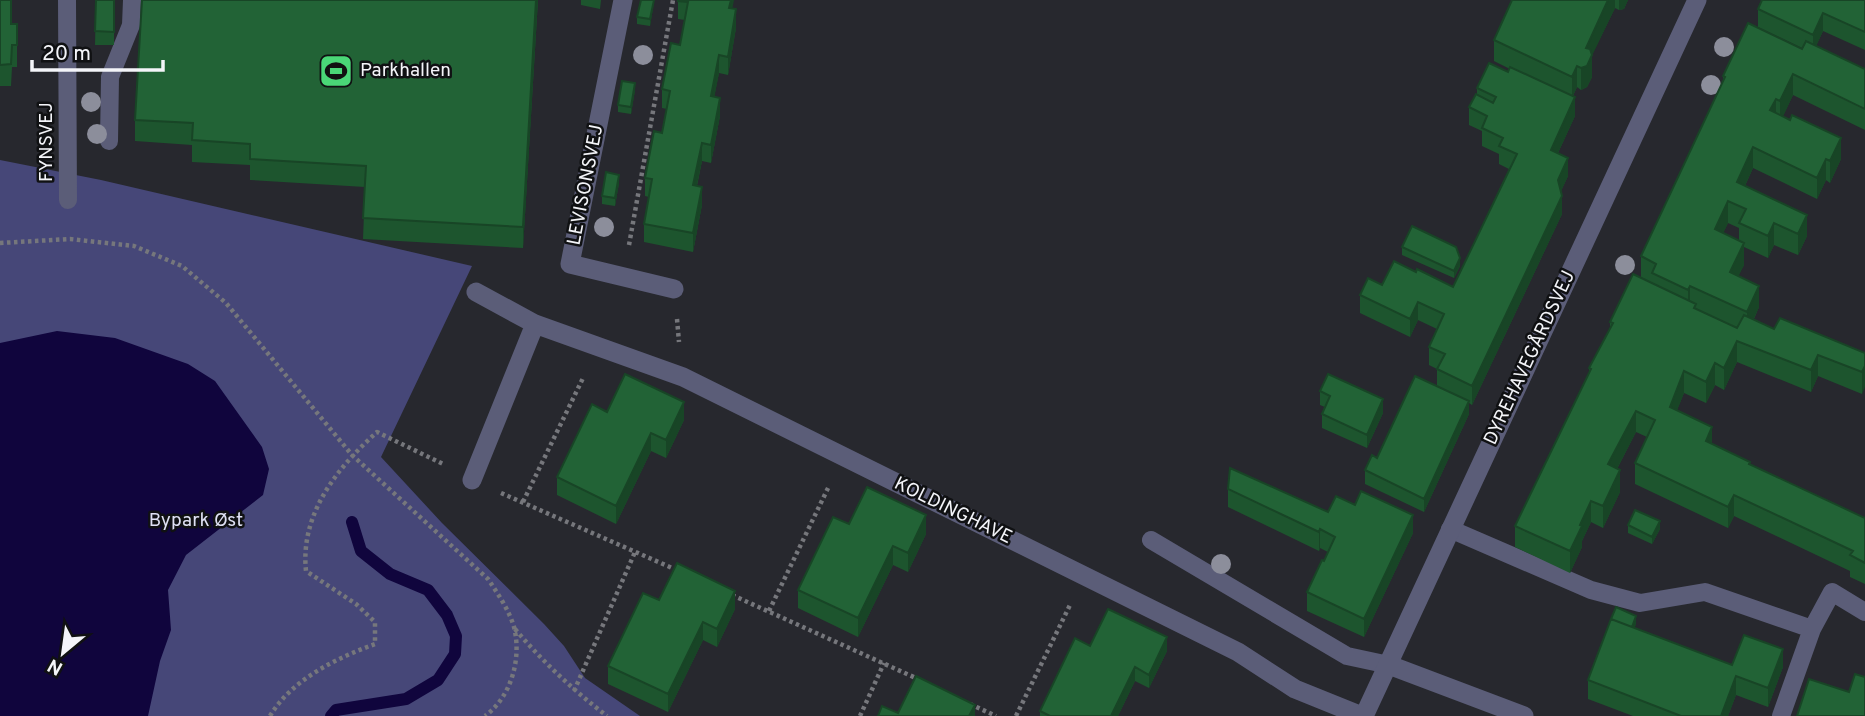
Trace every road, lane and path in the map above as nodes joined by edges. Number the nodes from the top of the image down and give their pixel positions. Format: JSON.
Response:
{"nodes":[{"id":1,"x":67,"y":0,"type":"edge"},
{"id":2,"x":132,"y":0,"type":"edge"},
{"id":3,"x":622,"y":0,"type":"edge"},
{"id":4,"x":673,"y":0,"type":"edge"},
{"id":5,"x":1697,"y":0,"type":"edge"},
{"id":6,"x":108,"y":141,"type":"dead end"},
{"id":7,"x":68,"y":200,"type":"dead end"},
{"id":8,"x":0,"y":243,"type":"edge"},
{"id":9,"x":624,"y":277,"type":"junction"},
{"id":10,"x":674,"y":289,"type":"joint"},
{"id":11,"x":475,"y":292,"type":"dead end"},
{"id":12,"x":535,"y":324,"type":"junction"},
{"id":13,"x":598,"y":347,"type":"junction"},
{"id":14,"x":683,"y":377,"type":"junction"},
{"id":15,"x":352,"y":455,"type":"junction"},
{"id":16,"x":843,"y":457,"type":"junction"},
{"id":17,"x":472,"y":480,"type":"junction"},
{"id":18,"x":523,"y":502,"type":"junction"},
{"id":19,"x":1450,"y":529,"type":"junction"},
{"id":20,"x":1151,"y":541,"type":"dead end"},
{"id":21,"x":635,"y":552,"type":"junction"},
{"id":22,"x":683,"y":573,"type":"edge"},
{"id":23,"x":1084,"y":576,"type":"junction"},
{"id":24,"x":720,"y":589,"type":"edge"},
{"id":25,"x":769,"y":611,"type":"junction"},
{"id":26,"x":1865,"y":612,"type":"edge"},
{"id":27,"x":514,"y":629,"type":"junction"},
{"id":28,"x":1812,"y":629,"type":"junction"},
{"id":29,"x":884,"y":663,"type":"junction"},
{"id":30,"x":1389,"y":665,"type":"junction"},
{"id":31,"x":928,"y":684,"type":"edge"},
{"id":32,"x":574,"y":691,"type":"junction"},
{"id":33,"x":961,"y":699,"type":"edge"},
{"id":34,"x":270,"y":716,"type":"edge"},
{"id":35,"x":485,"y":716,"type":"edge"},
{"id":36,"x":607,"y":716,"type":"edge"},
{"id":37,"x":860,"y":716,"type":"edge"},
{"id":38,"x":996,"y":716,"type":"edge"},
{"id":39,"x":1016,"y":716,"type":"edge"},
{"id":40,"x":1363,"y":716,"type":"edge"},
{"id":41,"x":1524,"y":716,"type":"edge"},
{"id":42,"x":1781,"y":716,"type":"edge"}],
"edges":[{"from":1,"to":7,"type":"lane","name":"FYNSVEJ"},
{"from":2,"to":6,"type":"lane"},
{"from":3,"to":9,"type":"street","name":"LEVISONSVEJ"},
{"from":4,"to":9,"type":"path"},
{"from":5,"to":19,"type":"street","name":"DYREHAVEGÅRDSVEJ"},
{"from":8,"to":15,"type":"path"},
{"from":9,"to":10,"type":"street","name":"LEVISONSVEJ"},
{"from":10,"to":14,"type":"path"},
{"from":11,"to":12,"type":"street","name":"KOLDINGHAVE"},
{"from":12,"to":13,"type":"street","name":"KOLDINGHAVE"},
{"from":12,"to":17,"type":"street"},
{"from":13,"to":14,"type":"street","name":"KOLDINGHAVE"},
{"from":13,"to":18,"type":"path"},
{"from":14,"to":16,"type":"street","name":"KOLDINGHAVE"},
{"from":15,"to":17,"type":"path"},
{"from":15,"to":27,"type":"path"},
{"from":15,"to":34,"type":"path"},
{"from":16,"to":23,"type":"street","name":"KOLDINGHAVE"},
{"from":16,"to":25,"type":"path"},
{"from":17,"to":18,"type":"path"},
{"from":18,"to":21,"type":"path"},
{"from":19,"to":28,"type":"lane"},
{"from":19,"to":30,"type":"street","name":"DYREHAVEGÅRDSVEJ"},
{"from":20,"to":30,"type":"lane"},
{"from":21,"to":22,"type":"path"},
{"from":21,"to":32,"type":"path"},
{"from":23,"to":39,"type":"path"},
{"from":23,"to":40,"type":"street","name":"KOLDINGHAVE"},
{"from":24,"to":25,"type":"path"},
{"from":25,"to":29,"type":"path"},
{"from":26,"to":28,"type":"lane"},
{"from":27,"to":32,"type":"path"},
{"from":27,"to":35,"type":"path"},
{"from":28,"to":42,"type":"lane"},
{"from":29,"to":31,"type":"path"},
{"from":29,"to":37,"type":"path"},
{"from":30,"to":40,"type":"street","name":"DYREHAVEGÅRDSVEJ"},
{"from":30,"to":41,"type":"street"},
{"from":32,"to":36,"type":"path"},
{"from":33,"to":38,"type":"path"}]}
